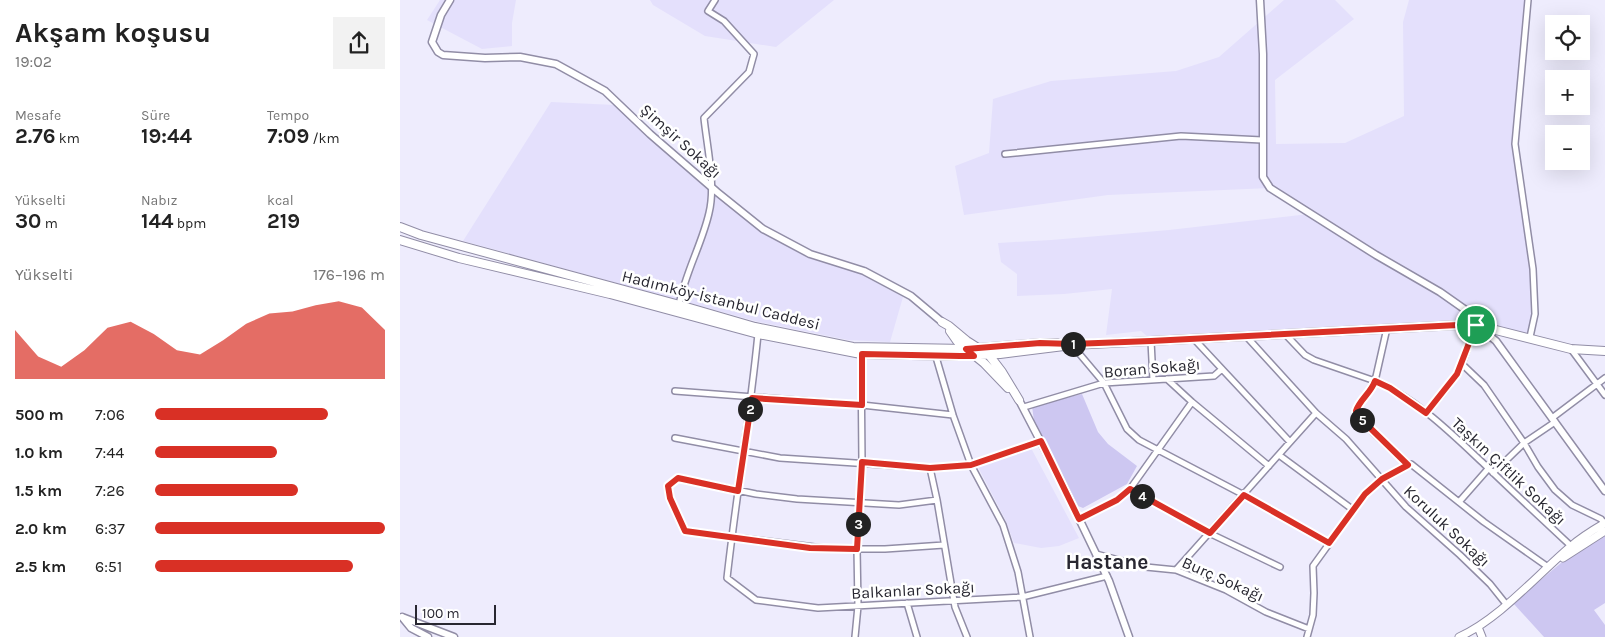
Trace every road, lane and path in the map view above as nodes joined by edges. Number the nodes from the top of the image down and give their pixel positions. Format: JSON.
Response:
{"nodes":[{"id":1,"x":450,"y":0,"type":"edge"},
{"id":2,"x":715,"y":0,"type":"edge"},
{"id":3,"x":1260,"y":0,"type":"edge"},
{"id":4,"x":1528,"y":0,"type":"edge"},
{"id":5,"x":1262,"y":140,"type":"junction"},
{"id":6,"x":1004,"y":154,"type":"dead end"},
{"id":7,"x":711,"y":187,"type":"junction"},
{"id":8,"x":400,"y":227,"type":"edge"},
{"id":9,"x":400,"y":240,"type":"edge"},
{"id":10,"x":680,"y":304,"type":"junction"},
{"id":11,"x":942,"y":322,"type":"junction"},
{"id":12,"x":1476,"y":325,"type":"junction"},
{"id":13,"x":1387,"y":328,"type":"junction"},
{"id":14,"x":758,"y":334,"type":"junction"},
{"id":15,"x":1285,"y":334,"type":"junction"},
{"id":16,"x":1246,"y":336,"type":"junction"},
{"id":17,"x":1530,"y":337,"type":"junction"},
{"id":18,"x":1194,"y":339,"type":"junction"},
{"id":19,"x":1151,"y":341,"type":"junction"},
{"id":20,"x":1072,"y":344,"type":"junction"},
{"id":21,"x":966,"y":349,"type":"junction"},
{"id":22,"x":980,"y":349,"type":"junction"},
{"id":23,"x":1571,"y":349,"type":"junction"},
{"id":24,"x":1605,"y":351,"type":"edge"},
{"id":25,"x":862,"y":354,"type":"junction"},
{"id":26,"x":989,"y":355,"type":"junction"},
{"id":27,"x":936,"y":356,"type":"junction"},
{"id":28,"x":974,"y":356,"type":"junction"},
{"id":29,"x":1462,"y":364,"type":"junction"},
{"id":30,"x":1222,"y":369,"type":"junction"},
{"id":31,"x":1605,"y":378,"type":"edge"},
{"id":32,"x":1167,"y":379,"type":"junction"},
{"id":33,"x":1153,"y":380,"type":"junction"},
{"id":34,"x":1375,"y":381,"type":"junction"},
{"id":35,"x":1104,"y":383,"type":"junction"},
{"id":36,"x":1597,"y":384,"type":"junction"},
{"id":37,"x":674,"y":392,"type":"dead end"},
{"id":38,"x":1605,"y":395,"type":"edge"},
{"id":39,"x":752,"y":398,"type":"junction"},
{"id":40,"x":1192,"y":402,"type":"junction"},
{"id":41,"x":1021,"y":404,"type":"junction"},
{"id":42,"x":862,"y":405,"type":"junction"},
{"id":43,"x":1316,"y":413,"type":"junction"},
{"id":44,"x":1426,"y":413,"type":"junction"},
{"id":45,"x":953,"y":414,"type":"junction"},
{"id":46,"x":1553,"y":420,"type":"junction"},
{"id":47,"x":675,"y":438,"type":"dead end"},
{"id":48,"x":1041,"y":441,"type":"junction"},
{"id":49,"x":1290,"y":442,"type":"junction"},
{"id":50,"x":1524,"y":443,"type":"junction"},
{"id":51,"x":1158,"y":450,"type":"junction"},
{"id":52,"x":743,"y":451,"type":"junction"},
{"id":53,"x":1279,"y":455,"type":"junction"},
{"id":54,"x":862,"y":462,"type":"junction"},
{"id":55,"x":971,"y":465,"type":"junction"},
{"id":56,"x":1408,"y":465,"type":"junction"},
{"id":57,"x":1269,"y":466,"type":"junction"},
{"id":58,"x":930,"y":468,"type":"junction"},
{"id":59,"x":1488,"y":468,"type":"junction"},
{"id":60,"x":1493,"y":474,"type":"junction"},
{"id":61,"x":1382,"y":479,"type":"junction"},
{"id":62,"x":1130,"y":489,"type":"junction"},
{"id":63,"x":738,"y":491,"type":"junction"},
{"id":64,"x":1605,"y":491,"type":"edge"},
{"id":65,"x":1244,"y":495,"type":"junction"},
{"id":66,"x":938,"y":500,"type":"junction"},
{"id":67,"x":1459,"y":502,"type":"junction"},
{"id":68,"x":860,"y":504,"type":"junction"},
{"id":69,"x":1352,"y":509,"type":"junction"},
{"id":70,"x":1079,"y":519,"type":"junction"},
{"id":71,"x":1605,"y":525,"type":"edge"},
{"id":72,"x":1210,"y":533,"type":"junction"},
{"id":73,"x":732,"y":538,"type":"junction"},
{"id":74,"x":1329,"y":543,"type":"junction"},
{"id":75,"x":944,"y":545,"type":"junction"},
{"id":76,"x":1571,"y":546,"type":"junction"},
{"id":77,"x":857,"y":549,"type":"junction"},
{"id":78,"x":1096,"y":554,"type":"junction"},
{"id":79,"x":1280,"y":567,"type":"dead end"},
{"id":80,"x":1549,"y":567,"type":"junction"},
{"id":81,"x":1176,"y":570,"type":"junction"},
{"id":82,"x":1107,"y":576,"type":"junction"},
{"id":83,"x":1022,"y":597,"type":"junction"},
{"id":84,"x":953,"y":600,"type":"junction"},
{"id":85,"x":907,"y":603,"type":"junction"},
{"id":86,"x":1506,"y":604,"type":"junction"},
{"id":87,"x":858,"y":606,"type":"junction"},
{"id":88,"x":401,"y":617,"type":"edge"},
{"id":89,"x":1478,"y":627,"type":"junction"},
{"id":90,"x":1310,"y":629,"type":"junction"},
{"id":91,"x":428,"y":637,"type":"edge"},
{"id":92,"x":454,"y":637,"type":"edge"},
{"id":93,"x":855,"y":637,"type":"edge"},
{"id":94,"x":917,"y":637,"type":"edge"},
{"id":95,"x":967,"y":637,"type":"edge"},
{"id":96,"x":1030,"y":637,"type":"edge"},
{"id":97,"x":1129,"y":637,"type":"edge"},
{"id":98,"x":1307,"y":637,"type":"edge"},
{"id":99,"x":1459,"y":637,"type":"edge"},
{"id":100,"x":1482,"y":637,"type":"edge"}],
"edges":[{"from":1,"to":7,"type":"street","name":"Şimşir Sokağı"},
{"from":2,"to":7,"type":"street"},
{"from":3,"to":5,"type":"street"},
{"from":4,"to":17,"type":"street"},
{"from":5,"to":6,"type":"street"},
{"from":5,"to":12,"type":"street"},
{"from":7,"to":10,"type":"street"},
{"from":7,"to":11,"type":"street","name":"Şimşir Sokağı"},
{"from":8,"to":10,"type":"main road","name":"Hadımköy-İstanbul Caddesi"},
{"from":9,"to":14,"type":"main road","name":"Hadımköy-İstanbul Caddesi"},
{"from":10,"to":21,"type":"main road","name":"Hadımköy-İstanbul Caddesi"},
{"from":11,"to":21,"type":"main road"},
{"from":11,"to":22,"type":"main road"},
{"from":12,"to":13,"type":"main road","name":"Hadımköy-İstanbul Caddesi"},
{"from":12,"to":17,"type":"main road","name":"Hadımköy-İstanbul Caddesi"},
{"from":12,"to":29,"type":"street"},
{"from":12,"to":46,"type":"street"},
{"from":13,"to":15,"type":"main road","name":"Hadımköy-İstanbul Caddesi"},
{"from":13,"to":34,"type":"street"},
{"from":14,"to":25,"type":"main road","name":"Hadımköy-İstanbul Caddesi"},
{"from":14,"to":39,"type":"street"},
{"from":15,"to":16,"type":"main road","name":"Hadımköy-İstanbul Caddesi"},
{"from":15,"to":34,"type":"street","name":"Taşkın Çiftlik Sokağı"},
{"from":16,"to":18,"type":"main road","name":"Hadımköy-İstanbul Caddesi"},
{"from":16,"to":43,"type":"street","name":"Koruluk Sokağı"},
{"from":17,"to":23,"type":"main road","name":"Hadımköy-İstanbul Caddesi"},
{"from":18,"to":19,"type":"main road","name":"Hadımköy-İstanbul Caddesi"},
{"from":18,"to":30,"type":"street"},
{"from":19,"to":20,"type":"main road","name":"Hadımköy-İstanbul Caddesi"},
{"from":19,"to":33,"type":"street"},
{"from":20,"to":22,"type":"main road","name":"Hadımköy-İstanbul Caddesi"},
{"from":20,"to":26,"type":"main road","name":"Hadımköy-İstanbul Caddesi"},
{"from":20,"to":35,"type":"street"},
{"from":21,"to":22,"type":"main road","name":"Hadımköy-İstanbul Caddesi"},
{"from":21,"to":28,"type":"main road"},
{"from":22,"to":26,"type":"main road"},
{"from":23,"to":24,"type":"main road","name":"Hadımköy-İstanbul Caddesi"},
{"from":23,"to":36,"type":"street"},
{"from":25,"to":27,"type":"main road","name":"Hadımköy-İstanbul Caddesi"},
{"from":25,"to":42,"type":"street"},
{"from":26,"to":28,"type":"main road","name":"Hadımköy-İstanbul Caddesi"},
{"from":26,"to":41,"type":"main road"},
{"from":27,"to":28,"type":"main road","name":"Hadımköy-İstanbul Caddesi"},
{"from":27,"to":45,"type":"street"},
{"from":28,"to":41,"type":"main road"},
{"from":29,"to":44,"type":"street"},
{"from":29,"to":50,"type":"street"},
{"from":30,"to":32,"type":"street","name":"Boran Sokağı"},
{"from":30,"to":49,"type":"street"},
{"from":31,"to":36,"type":"street"},
{"from":32,"to":33,"type":"street","name":"Boran Sokağı"},
{"from":32,"to":40,"type":"street"},
{"from":33,"to":35,"type":"street","name":"Boran Sokağı"},
{"from":34,"to":44,"type":"street","name":"Taşkın Çiftlik Sokağı"},
{"from":34,"to":56,"type":"street"},
{"from":35,"to":41,"type":"street","name":"Boran Sokağı"},
{"from":35,"to":51,"type":"street"},
{"from":36,"to":38,"type":"street"},
{"from":36,"to":46,"type":"street"},
{"from":37,"to":39,"type":"street"},
{"from":39,"to":42,"type":"street"},
{"from":39,"to":52,"type":"street"},
{"from":40,"to":51,"type":"street"},
{"from":40,"to":57,"type":"street"},
{"from":41,"to":48,"type":"street"},
{"from":42,"to":45,"type":"street"},
{"from":42,"to":54,"type":"street"},
{"from":43,"to":49,"type":"street"},
{"from":43,"to":61,"type":"street","name":"Koruluk Sokağı"},
{"from":44,"to":59,"type":"street","name":"Taşkın Çiftlik Sokağı"},
{"from":45,"to":55,"type":"street"},
{"from":46,"to":50,"type":"street"},
{"from":46,"to":64,"type":"street"},
{"from":47,"to":52,"type":"street"},
{"from":48,"to":55,"type":"street"},
{"from":48,"to":70,"type":"street"},
{"from":49,"to":53,"type":"street"},
{"from":50,"to":60,"type":"street"},
{"from":50,"to":71,"type":"street"},
{"from":51,"to":62,"type":"street"},
{"from":51,"to":65,"type":"street"},
{"from":52,"to":54,"type":"street"},
{"from":52,"to":63,"type":"street"},
{"from":53,"to":57,"type":"street"},
{"from":53,"to":69,"type":"street"},
{"from":54,"to":58,"type":"street"},
{"from":54,"to":68,"type":"street"},
{"from":55,"to":58,"type":"street"},
{"from":55,"to":83,"type":"street"},
{"from":56,"to":61,"type":"street"},
{"from":56,"to":67,"type":"street"},
{"from":57,"to":65,"type":"street"},
{"from":58,"to":66,"type":"street"},
{"from":59,"to":60,"type":"street","name":"Taşkın Çiftlik Sokağı"},
{"from":59,"to":67,"type":"street"},
{"from":60,"to":76,"type":"street","name":"Taşkın Çiftlik Sokağı"},
{"from":61,"to":69,"type":"street"},
{"from":61,"to":86,"type":"street","name":"Koruluk Sokağı"},
{"from":62,"to":70,"type":"street"},
{"from":62,"to":72,"type":"street"},
{"from":63,"to":68,"type":"street"},
{"from":63,"to":73,"type":"street"},
{"from":63,"to":73,"type":"street"},
{"from":65,"to":72,"type":"street"},
{"from":65,"to":74,"type":"street"},
{"from":66,"to":68,"type":"street"},
{"from":66,"to":75,"type":"street"},
{"from":67,"to":80,"type":"street"},
{"from":68,"to":77,"type":"street"},
{"from":69,"to":74,"type":"street"},
{"from":70,"to":78,"type":"street"},
{"from":71,"to":76,"type":"main road"},
{"from":71,"to":80,"type":"main road"},
{"from":72,"to":79,"type":"street"},
{"from":72,"to":81,"type":"street"},
{"from":73,"to":77,"type":"street"},
{"from":73,"to":87,"type":"street","name":"Balkanlar Sokağı"},
{"from":74,"to":90,"type":"street"},
{"from":75,"to":77,"type":"street"},
{"from":75,"to":84,"type":"street"},
{"from":76,"to":80,"type":"main road"},
{"from":77,"to":87,"type":"street"},
{"from":78,"to":81,"type":"street","name":"Burç Sokağı"},
{"from":78,"to":82,"type":"street"},
{"from":80,"to":86,"type":"main road"},
{"from":81,"to":90,"type":"street","name":"Burç Sokağı"},
{"from":82,"to":83,"type":"street","name":"Balkanlar Sokağı"},
{"from":82,"to":97,"type":"street"},
{"from":83,"to":84,"type":"street","name":"Balkanlar Sokağı"},
{"from":83,"to":96,"type":"street"},
{"from":84,"to":85,"type":"street","name":"Balkanlar Sokağı"},
{"from":84,"to":95,"type":"street"},
{"from":85,"to":87,"type":"street","name":"Balkanlar Sokağı"},
{"from":85,"to":94,"type":"street"},
{"from":86,"to":89,"type":"main road"},
{"from":87,"to":93,"type":"street"},
{"from":88,"to":91,"type":"street"},
{"from":88,"to":92,"type":"street"},
{"from":89,"to":99,"type":"main road"},
{"from":89,"to":100,"type":"main road"},
{"from":90,"to":98,"type":"street"}]}
